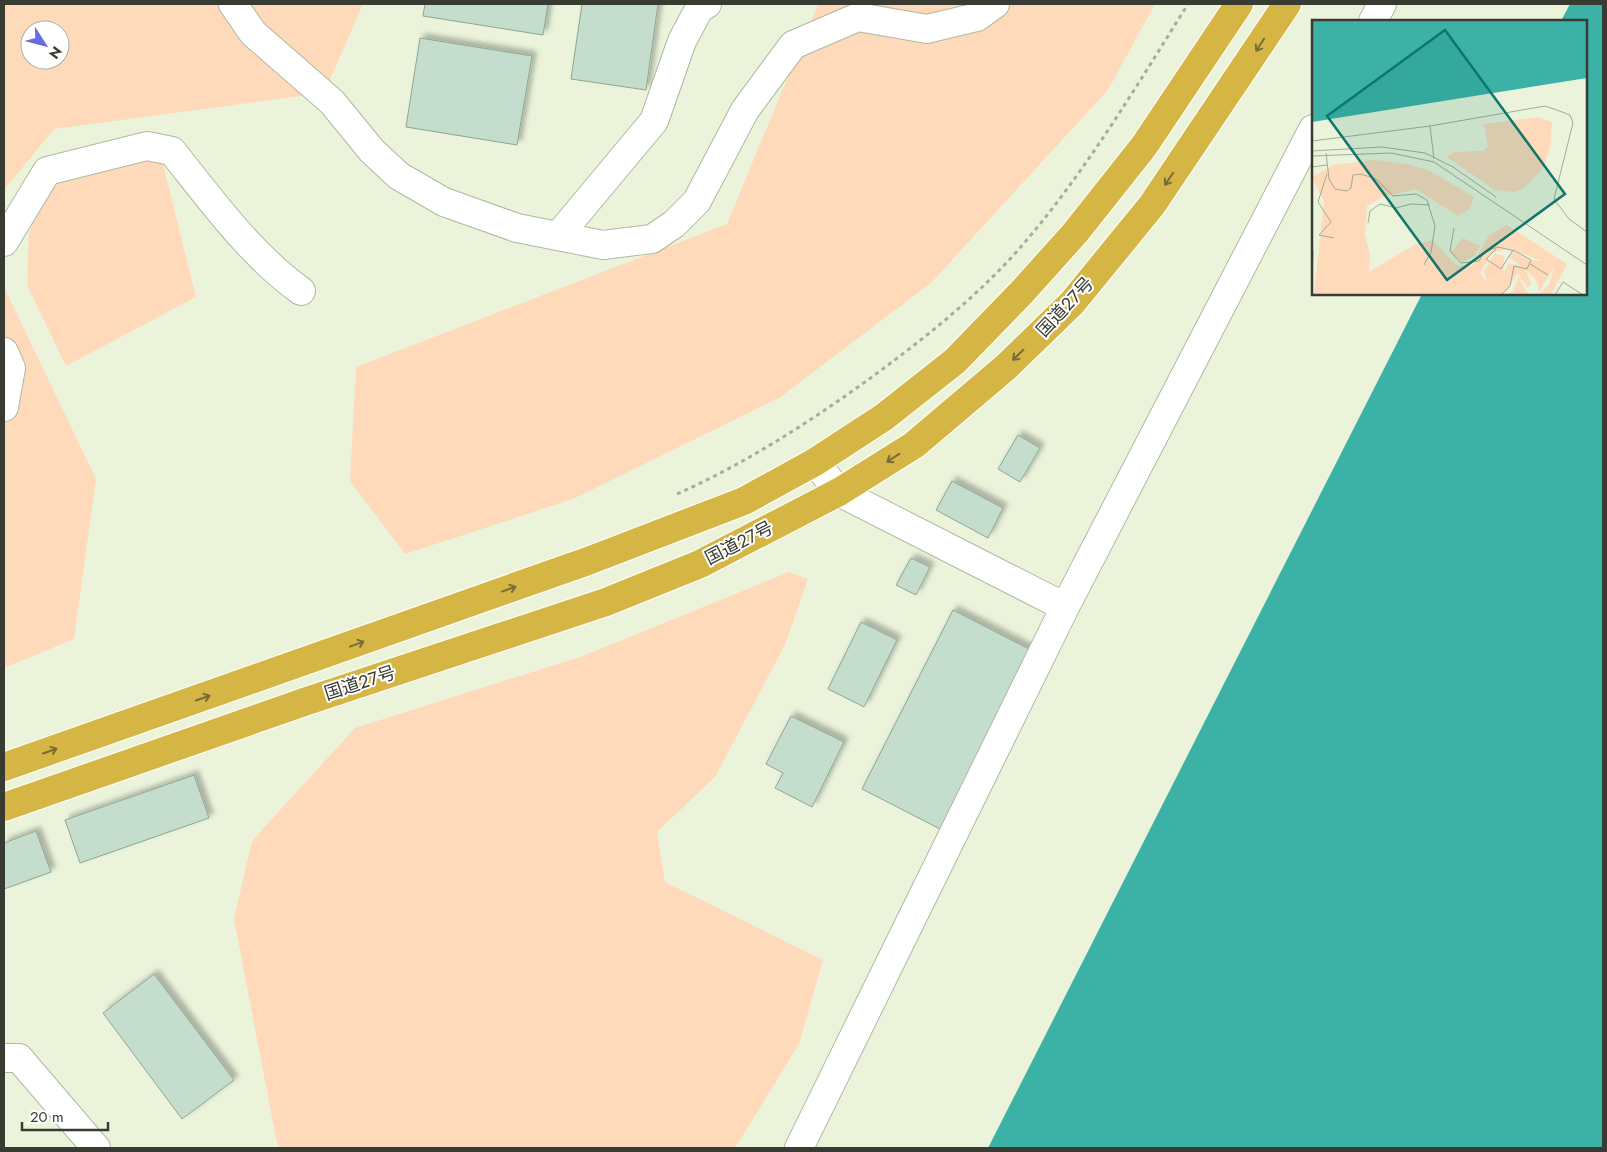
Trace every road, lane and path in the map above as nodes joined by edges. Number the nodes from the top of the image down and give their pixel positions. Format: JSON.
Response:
{"nodes":[{"id":1,"x":233,"y":4,"type":"edge"},
{"id":2,"x":707,"y":4,"type":"edge"},
{"id":3,"x":995,"y":4,"type":"edge"},
{"id":4,"x":1188,"y":4,"type":"edge"},
{"id":5,"x":1239,"y":4,"type":"edge"},
{"id":6,"x":1287,"y":4,"type":"edge"},
{"id":7,"x":1382,"y":4,"type":"edge"},
{"id":8,"x":1373,"y":20,"type":"edge"},
{"id":9,"x":1312,"y":131,"type":"edge"},
{"id":10,"x":558,"y":236,"type":"junction"},
{"id":11,"x":4,"y":242,"type":"edge"},
{"id":12,"x":301,"y":291,"type":"dead end"},
{"id":13,"x":4,"y":352,"type":"edge"},
{"id":14,"x":4,"y":407,"type":"edge"},
{"id":15,"x":815,"y":462,"type":"junction"},
{"id":16,"x":839,"y":492,"type":"junction"},
{"id":17,"x":669,"y":497,"type":"dead end"},
{"id":18,"x":1065,"y":607,"type":"junction"},
{"id":19,"x":4,"y":768,"type":"edge"},
{"id":20,"x":4,"y":807,"type":"edge"},
{"id":21,"x":4,"y":1058,"type":"edge"},
{"id":22,"x":96,"y":1148,"type":"edge"},
{"id":23,"x":800,"y":1148,"type":"edge"}],
"edges":[{"from":1,"to":10,"type":"street"},
{"from":2,"to":10,"type":"street"},
{"from":3,"to":10,"type":"street"},
{"from":4,"to":17,"type":"path"},
{"from":5,"to":15,"type":"highway","name":"国道27号"},
{"from":6,"to":16,"type":"highway","name":"国道27号","one_way":true},
{"from":7,"to":8,"type":"street"},
{"from":9,"to":18,"type":"street"},
{"from":11,"to":12,"type":"street"},
{"from":13,"to":14,"type":"street"},
{"from":15,"to":16,"type":"street"},
{"from":19,"to":15,"type":"highway","name":"国道27号","one_way":true},
{"from":16,"to":18,"type":"street"},
{"from":16,"to":20,"type":"highway","name":"国道27号"},
{"from":18,"to":23,"type":"street"},
{"from":21,"to":22,"type":"street"}]}
